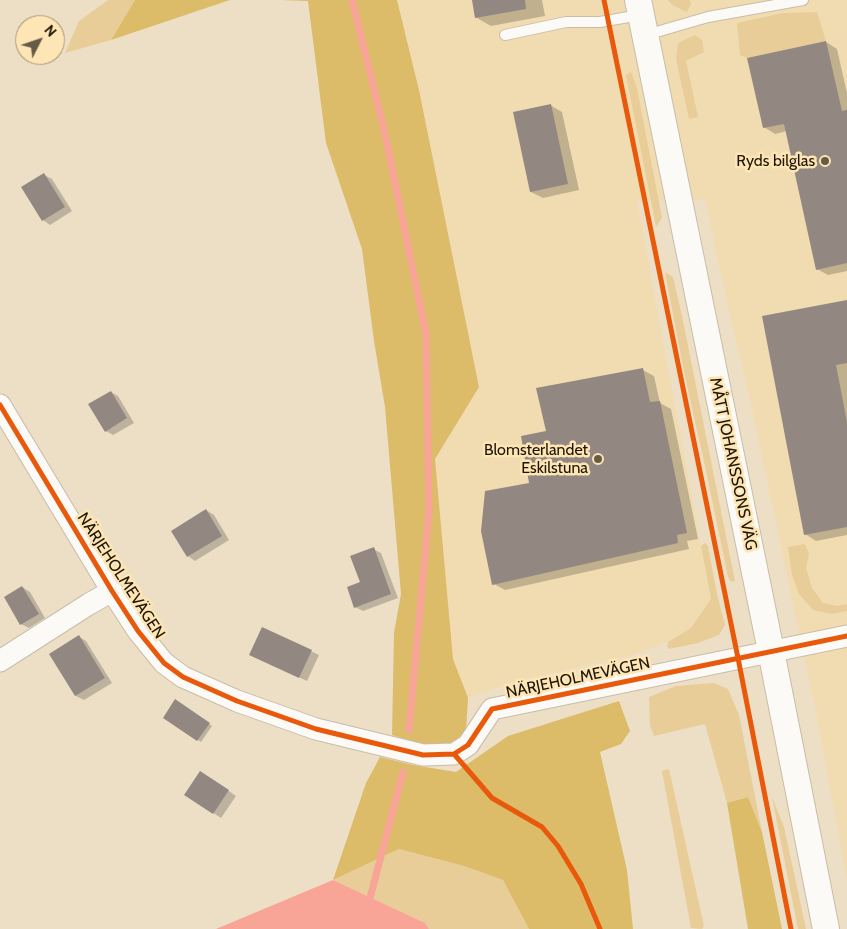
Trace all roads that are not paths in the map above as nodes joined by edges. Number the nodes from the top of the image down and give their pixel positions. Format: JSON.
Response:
{"nodes":[{"id":1,"x":803,"y":0,"type":"edge"},
{"id":2,"x":641,"y":17,"type":"edge"},
{"id":3,"x":505,"y":34,"type":"dead end"},
{"id":4,"x":0,"y":405,"type":"edge"},
{"id":5,"x":112,"y":591,"type":"junction"},
{"id":6,"x":847,"y":636,"type":"edge"},
{"id":7,"x":771,"y":651,"type":"junction"},
{"id":8,"x":0,"y":661,"type":"edge"},
{"id":9,"x":826,"y":929,"type":"edge"}],
"edges":[{"from":1,"to":2,"type":"lane"},
{"from":2,"to":3,"type":"lane"},
{"from":2,"to":7,"type":"street","name":"MÅTT JOHANSSONS VÄG"},
{"from":4,"to":5,"type":"street","name":"NÄRJEHOLMEVÄGEN"},
{"from":5,"to":7,"type":"street","name":"NÄRJEHOLMEVÄGEN"},
{"from":5,"to":8,"type":"street","name":"NÄRJEHOLMEVÄGEN"},
{"from":6,"to":7,"type":"street","name":"NÄRJEHOLMEVÄGEN"},
{"from":7,"to":9,"type":"street","name":"MÅTT JOHANSSONS VÄG"}]}
